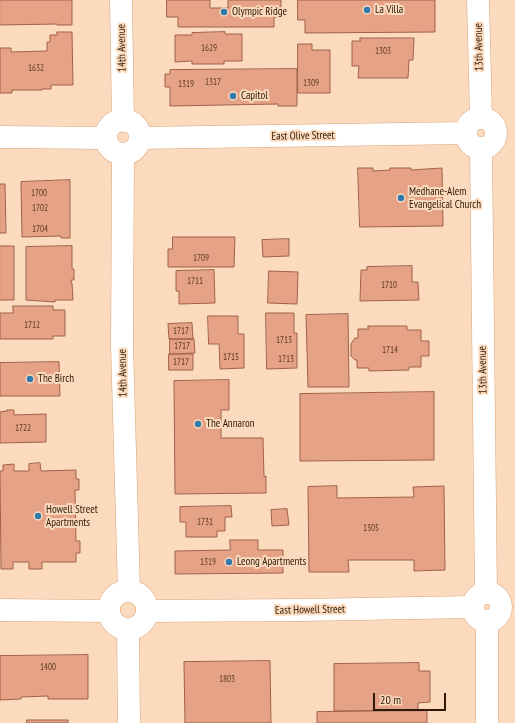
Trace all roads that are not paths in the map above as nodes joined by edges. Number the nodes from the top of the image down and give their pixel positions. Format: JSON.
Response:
{"nodes":[{"id":1,"x":121,"y":0,"type":"edge"},
{"id":2,"x":478,"y":0,"type":"edge"},
{"id":3,"x":123,"y":120,"type":"junction"},
{"id":4,"x":488,"y":133,"type":"edge"},
{"id":5,"x":0,"y":137,"type":"edge"},
{"id":6,"x":106,"y":138,"type":"junction"},
{"id":7,"x":140,"y":138,"type":"junction"},
{"id":8,"x":123,"y":154,"type":"junction"},
{"id":9,"x":129,"y":591,"type":"junction"},
{"id":10,"x":492,"y":607,"type":"edge"},
{"id":11,"x":0,"y":610,"type":"edge"},
{"id":12,"x":147,"y":611,"type":"junction"},
{"id":13,"x":110,"y":612,"type":"junction"},
{"id":14,"x":128,"y":629,"type":"junction"},
{"id":15,"x":129,"y":723,"type":"edge"},
{"id":16,"x":487,"y":723,"type":"edge"}],
"edges":[{"from":1,"to":3,"type":"street","name":"14th Avenue"},
{"from":2,"to":4,"type":"street","name":"13th Avenue"},
{"from":3,"to":6,"type":"street"},
{"from":3,"to":7,"type":"street"},
{"from":4,"to":7,"type":"street","name":"East Olive Street"},
{"from":4,"to":10,"type":"street","name":"13th Avenue"},
{"from":5,"to":6,"type":"street"},
{"from":6,"to":8,"type":"street"},
{"from":7,"to":8,"type":"street"},
{"from":8,"to":9,"type":"street","name":"14th Avenue"},
{"from":9,"to":12,"type":"street"},
{"from":9,"to":13,"type":"street"},
{"from":10,"to":12,"type":"street","name":"East Howell Street"},
{"from":10,"to":16,"type":"street","name":"13th Avenue"},
{"from":11,"to":13,"type":"street"},
{"from":12,"to":14,"type":"street"},
{"from":13,"to":14,"type":"street"},
{"from":14,"to":15,"type":"street"}]}
